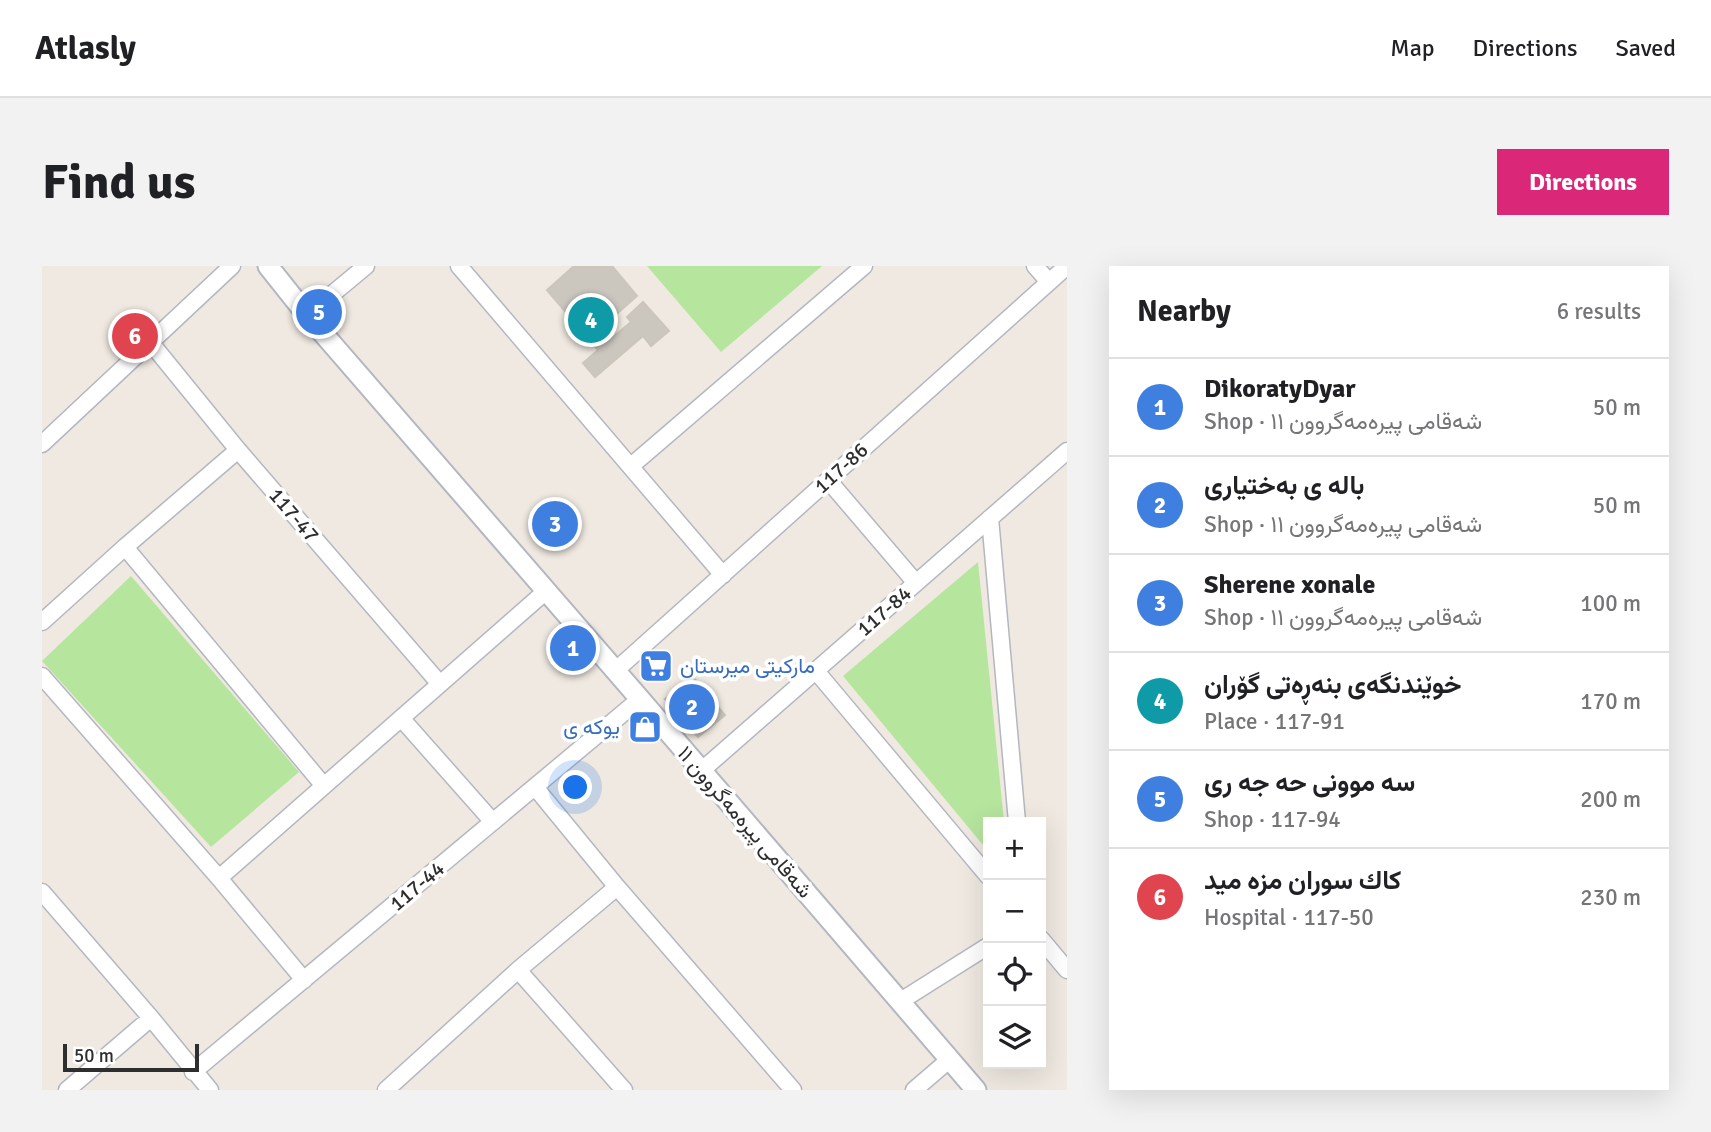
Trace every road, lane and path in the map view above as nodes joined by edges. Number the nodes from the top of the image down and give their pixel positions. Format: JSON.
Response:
{"nodes":[{"id":1,"x":232,"y":266,"type":"edge"},
{"id":2,"x":268,"y":266,"type":"edge"},
{"id":3,"x":366,"y":266,"type":"edge"},
{"id":4,"x":459,"y":266,"type":"edge"},
{"id":5,"x":862,"y":266,"type":"edge"},
{"id":6,"x":1035,"y":266,"type":"edge"},
{"id":7,"x":1067,"y":266,"type":"edge"},
{"id":8,"x":1049,"y":282,"type":"junction"},
{"id":9,"x":307,"y":315,"type":"junction"},
{"id":10,"x":151,"y":342,"type":"junction"},
{"id":11,"x":42,"y":444,"type":"edge"},
{"id":12,"x":238,"y":450,"type":"junction"},
{"id":13,"x":1067,"y":451,"type":"edge"},
{"id":14,"x":631,"y":466,"type":"junction"},
{"id":15,"x":828,"y":480,"type":"junction"},
{"id":16,"x":990,"y":519,"type":"junction"},
{"id":17,"x":125,"y":547,"type":"junction"},
{"id":18,"x":723,"y":575,"type":"junction"},
{"id":19,"x":916,"y":583,"type":"junction"},
{"id":20,"x":546,"y":591,"type":"junction"},
{"id":21,"x":42,"y":622,"type":"edge"},
{"id":22,"x":615,"y":671,"type":"junction"},
{"id":23,"x":816,"y":671,"type":"junction"},
{"id":24,"x":42,"y":676,"type":"edge"},
{"id":25,"x":440,"y":684,"type":"junction"},
{"id":26,"x":640,"y":699,"type":"junction"},
{"id":27,"x":401,"y":718,"type":"junction"},
{"id":28,"x":701,"y":771,"type":"junction"},
{"id":29,"x":324,"y":786,"type":"junction"},
{"id":30,"x":535,"y":786,"type":"junction"},
{"id":31,"x":1017,"y":817,"type":"edge"},
{"id":32,"x":493,"y":822,"type":"junction"},
{"id":33,"x":983,"y":870,"type":"edge"},
{"id":34,"x":219,"y":878,"type":"junction"},
{"id":35,"x":617,"y":887,"type":"junction"},
{"id":36,"x":42,"y":892,"type":"edge"},
{"id":37,"x":1044,"y":943,"type":"edge"},
{"id":38,"x":983,"y":949,"type":"edge"},
{"id":39,"x":518,"y":970,"type":"junction"},
{"id":40,"x":1067,"y":970,"type":"edge"},
{"id":41,"x":304,"y":980,"type":"junction"},
{"id":42,"x":899,"y":1002,"type":"junction"},
{"id":43,"x":151,"y":1018,"type":"junction"},
{"id":44,"x":949,"y":1060,"type":"junction"},
{"id":45,"x":193,"y":1072,"type":"junction"},
{"id":46,"x":392,"y":1088,"type":"edge"},
{"id":47,"x":67,"y":1090,"type":"edge"},
{"id":48,"x":209,"y":1090,"type":"edge"},
{"id":49,"x":624,"y":1090,"type":"edge"},
{"id":50,"x":793,"y":1090,"type":"edge"},
{"id":51,"x":914,"y":1090,"type":"edge"},
{"id":52,"x":976,"y":1090,"type":"edge"}],
"edges":[{"from":1,"to":10,"type":"street"},
{"from":2,"to":9,"type":"street","name":"شەقامی پیرەمەگروون ١١"},
{"from":3,"to":9,"type":"street"},
{"from":4,"to":14,"type":"street"},
{"from":5,"to":14,"type":"street"},
{"from":6,"to":8,"type":"street"},
{"from":7,"to":8,"type":"street","name":"117-86"},
{"from":8,"to":15,"type":"street","name":"117-86"},
{"from":9,"to":20,"type":"street","name":"شەقامی پیرەمەگروون ١١"},
{"from":10,"to":11,"type":"street"},
{"from":10,"to":12,"type":"street","name":"117-47"},
{"from":12,"to":17,"type":"street"},
{"from":12,"to":25,"type":"street","name":"117-47"},
{"from":13,"to":16,"type":"street","name":"117-84"},
{"from":14,"to":18,"type":"street"},
{"from":15,"to":18,"type":"street","name":"117-86"},
{"from":15,"to":19,"type":"street"},
{"from":16,"to":19,"type":"street","name":"117-84"},
{"from":16,"to":31,"type":"street"},
{"from":17,"to":21,"type":"street"},
{"from":17,"to":29,"type":"street"},
{"from":18,"to":22,"type":"street","name":"117-86"},
{"from":19,"to":23,"type":"street","name":"117-84"},
{"from":20,"to":22,"type":"street","name":"شەقامی پیرەمەگروون ١١"},
{"from":20,"to":25,"type":"street"},
{"from":22,"to":26,"type":"street","name":"شەقامی پیرەمەگروون ١١"},
{"from":23,"to":28,"type":"street","name":"117-84"},
{"from":23,"to":33,"type":"street"},
{"from":24,"to":34,"type":"street"},
{"from":25,"to":27,"type":"street"},
{"from":26,"to":28,"type":"street","name":"شەقامی پیرەمەگروون ١١"},
{"from":26,"to":30,"type":"street","name":"117-44"},
{"from":27,"to":29,"type":"street"},
{"from":27,"to":32,"type":"street"},
{"from":28,"to":42,"type":"street","name":"شەقامی پیرەمەگروون ١١"},
{"from":29,"to":34,"type":"street"},
{"from":30,"to":32,"type":"street","name":"117-44"},
{"from":30,"to":35,"type":"street"},
{"from":32,"to":41,"type":"street","name":"117-44"},
{"from":34,"to":41,"type":"street"},
{"from":35,"to":39,"type":"street"},
{"from":35,"to":50,"type":"street"},
{"from":36,"to":43,"type":"street"},
{"from":37,"to":40,"type":"street"},
{"from":38,"to":42,"type":"street"},
{"from":39,"to":46,"type":"street"},
{"from":39,"to":49,"type":"street"},
{"from":41,"to":45,"type":"street","name":"117-44"},
{"from":42,"to":44,"type":"street","name":"شەقامی پیرەمەگروون ١١"},
{"from":43,"to":45,"type":"street"},
{"from":43,"to":47,"type":"street"},
{"from":44,"to":51,"type":"street"},
{"from":44,"to":52,"type":"street","name":"شەقامی پیرەمەگروون ١١"},
{"from":45,"to":48,"type":"street"}]}
